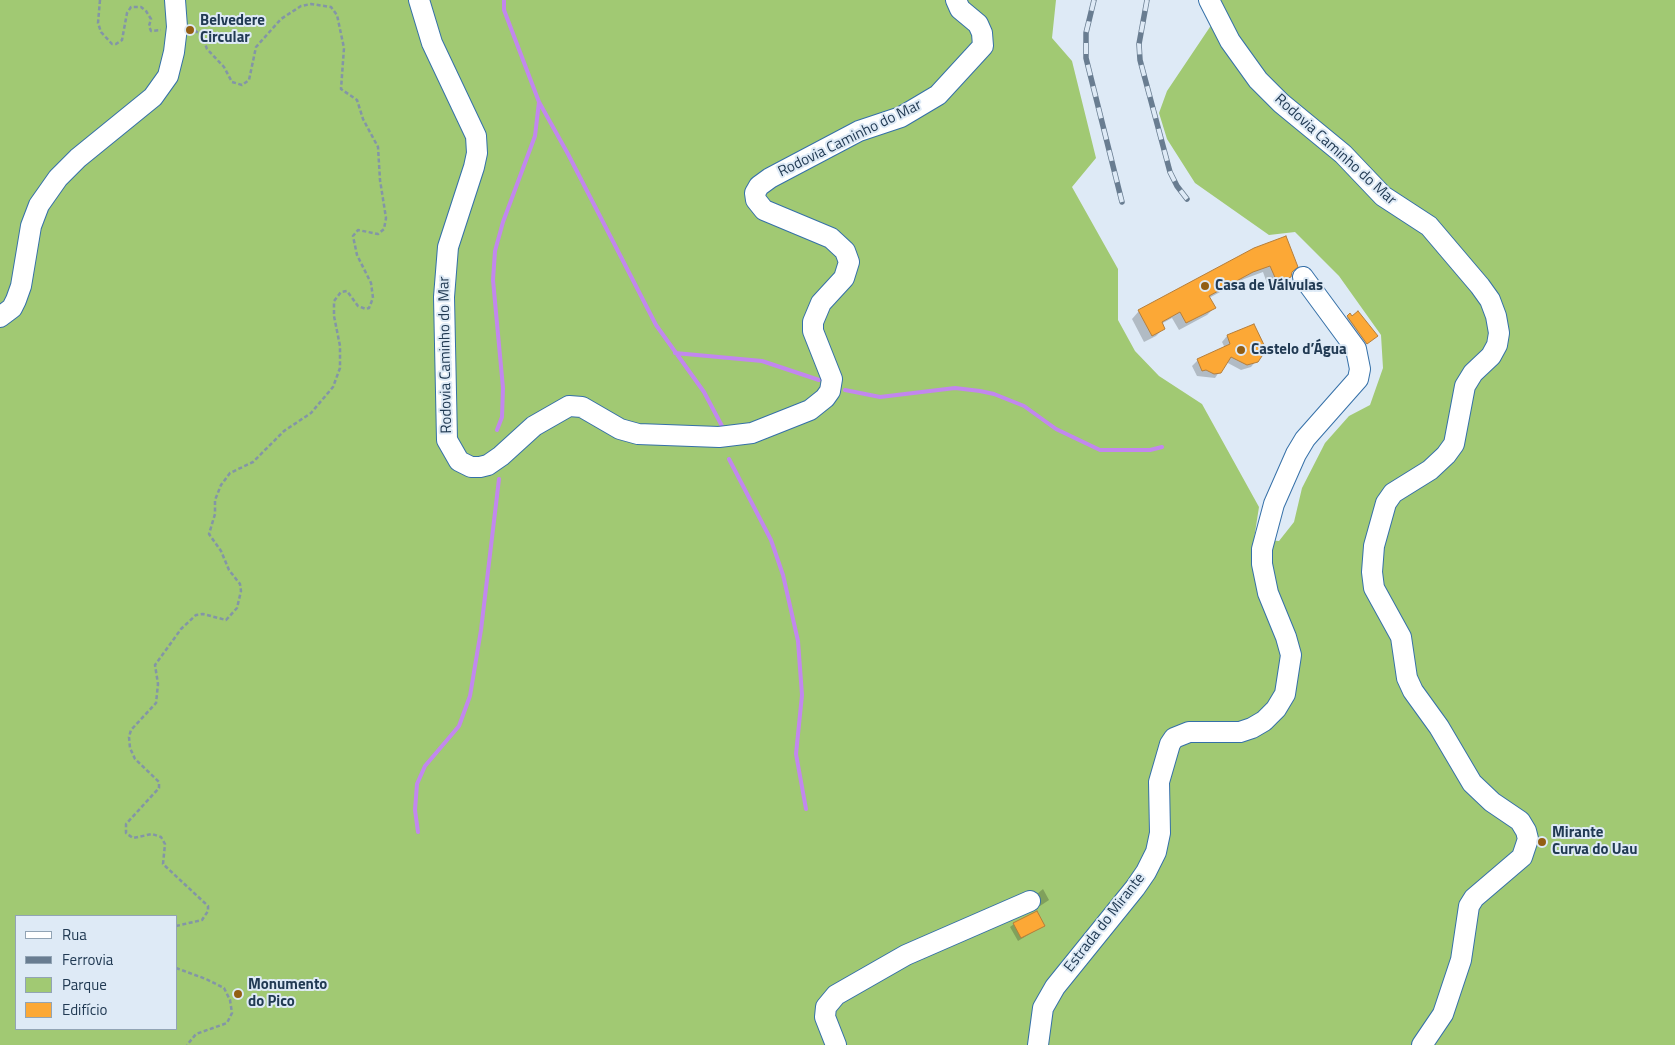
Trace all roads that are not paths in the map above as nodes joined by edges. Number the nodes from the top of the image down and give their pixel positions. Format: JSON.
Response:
{"nodes":[{"id":1,"x":175,"y":0,"type":"edge"},
{"id":2,"x":419,"y":0,"type":"edge"},
{"id":3,"x":956,"y":0,"type":"edge"},
{"id":4,"x":1209,"y":0,"type":"edge"},
{"id":5,"x":1302,"y":277,"type":"dead end"},
{"id":6,"x":0,"y":317,"type":"edge"},
{"id":7,"x":1030,"y":901,"type":"dead end"},
{"id":8,"x":836,"y":1045,"type":"edge"},
{"id":9,"x":1038,"y":1045,"type":"edge"},
{"id":10,"x":1422,"y":1045,"type":"edge"}],
"edges":[{"from":1,"to":6,"type":"street"},
{"from":2,"to":3,"type":"street","name":"Rodovia Caminho do Mar"},
{"from":4,"to":10,"type":"street","name":"Rodovia Caminho do Mar"},
{"from":5,"to":9,"type":"street","name":"Estrada do Mirante"},
{"from":7,"to":8,"type":"street"}]}
